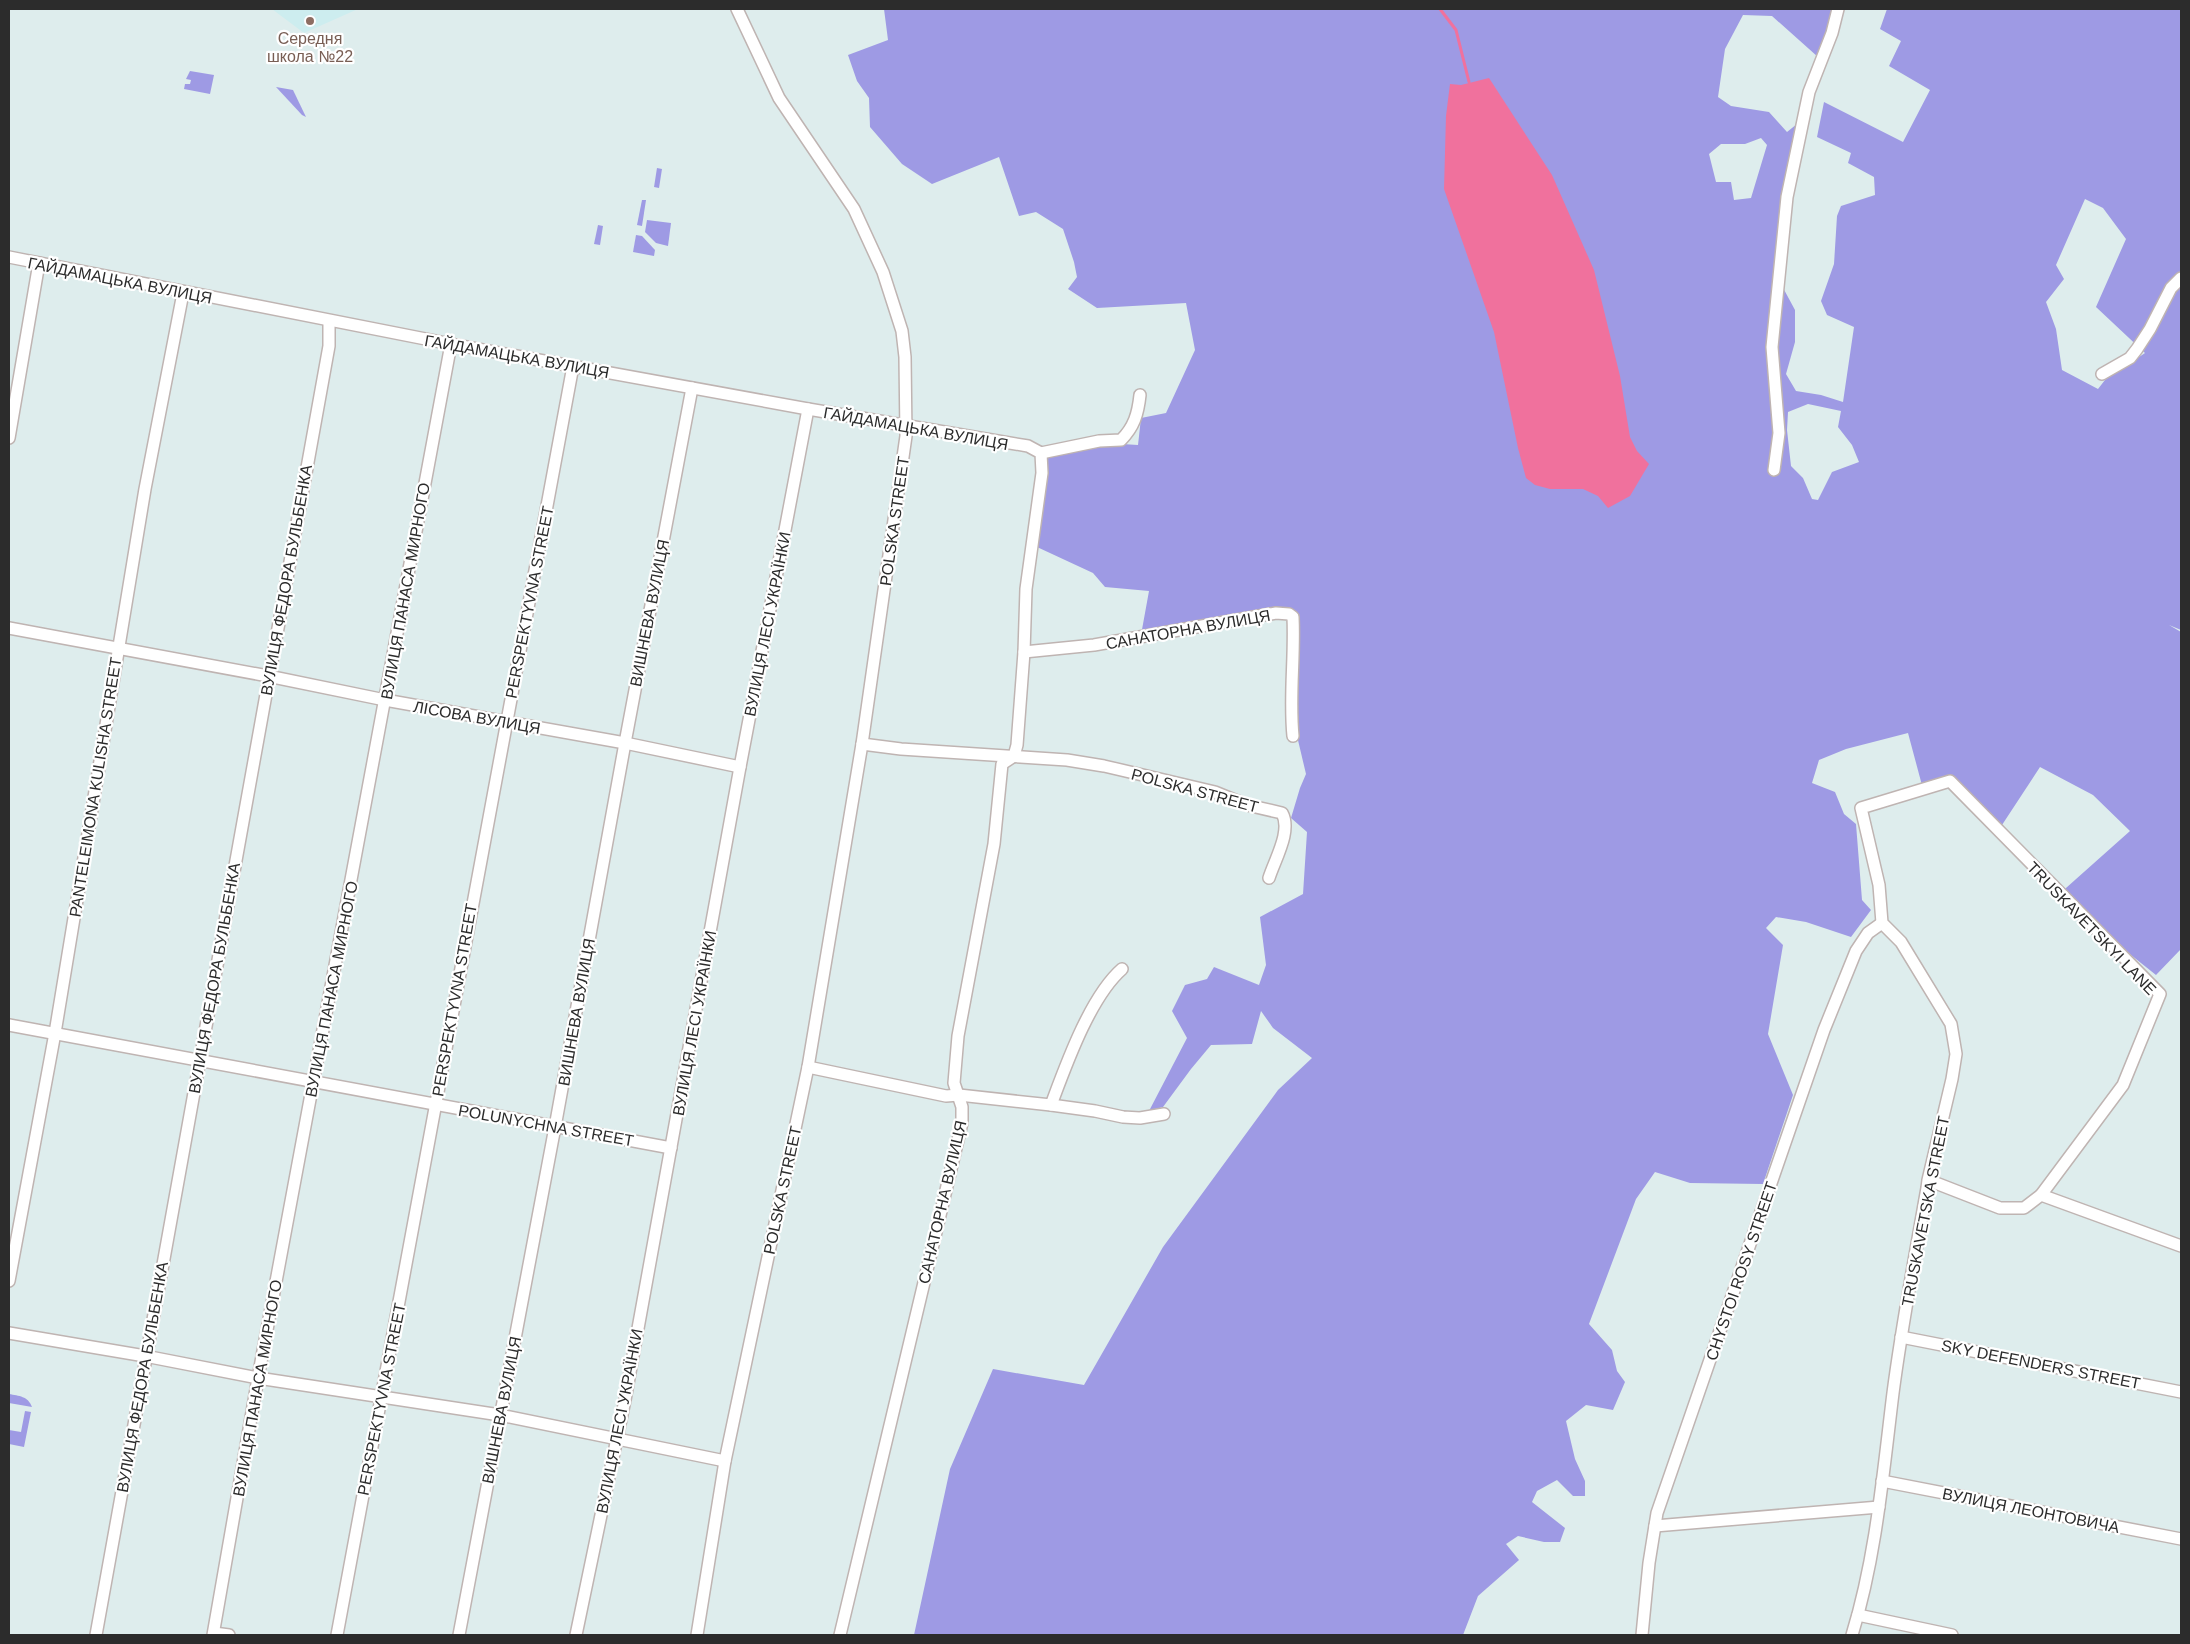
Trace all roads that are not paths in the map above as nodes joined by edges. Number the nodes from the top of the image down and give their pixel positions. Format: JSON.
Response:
{"nodes":[{"id":1,"x":737,"y":9,"type":"edge"},
{"id":2,"x":1838,"y":9,"type":"edge"},
{"id":3,"x":9,"y":257,"type":"edge"},
{"id":4,"x":39,"y":263,"type":"junction"},
{"id":5,"x":2181,"y":278,"type":"edge"},
{"id":6,"x":183,"y":292,"type":"junction"},
{"id":7,"x":329,"y":321,"type":"junction"},
{"id":8,"x":451,"y":344,"type":"junction"},
{"id":9,"x":573,"y":366,"type":"junction"},
{"id":10,"x":2102,"y":374,"type":"dead end"},
{"id":11,"x":692,"y":388,"type":"junction"},
{"id":12,"x":1140,"y":396,"type":"dead end"},
{"id":13,"x":808,"y":410,"type":"junction"},
{"id":14,"x":906,"y":426,"type":"junction"},
{"id":15,"x":9,"y":438,"type":"edge"},
{"id":16,"x":1041,"y":453,"type":"junction"},
{"id":17,"x":1774,"y":470,"type":"dead end"},
{"id":18,"x":9,"y":628,"type":"edge"},
{"id":19,"x":118,"y":648,"type":"junction"},
{"id":20,"x":1024,"y":652,"type":"junction"},
{"id":21,"x":268,"y":676,"type":"junction"},
{"id":22,"x":385,"y":700,"type":"junction"},
{"id":23,"x":506,"y":721,"type":"junction"},
{"id":24,"x":1293,"y":736,"type":"dead end"},
{"id":25,"x":625,"y":743,"type":"junction"},
{"id":26,"x":862,"y":744,"type":"junction"},
{"id":27,"x":1014,"y":756,"type":"junction"},
{"id":28,"x":740,"y":767,"type":"junction"},
{"id":29,"x":1269,"y":878,"type":"dead end"},
{"id":30,"x":1882,"y":923,"type":"junction"},
{"id":31,"x":1122,"y":969,"type":"dead end"},
{"id":32,"x":9,"y":1025,"type":"edge"},
{"id":33,"x":55,"y":1033,"type":"junction"},
{"id":34,"x":200,"y":1060,"type":"junction"},
{"id":35,"x":808,"y":1067,"type":"junction"},
{"id":36,"x":314,"y":1082,"type":"junction"},
{"id":37,"x":959,"y":1095,"type":"junction"},
{"id":38,"x":435,"y":1105,"type":"junction"},
{"id":39,"x":1050,"y":1105,"type":"junction"},
{"id":40,"x":1164,"y":1114,"type":"dead end"},
{"id":41,"x":555,"y":1127,"type":"junction"},
{"id":42,"x":671,"y":1148,"type":"junction"},
{"id":43,"x":1928,"y":1180,"type":"junction"},
{"id":44,"x":2041,"y":1196,"type":"junction"},
{"id":45,"x":2181,"y":1246,"type":"edge"},
{"id":46,"x":9,"y":1281,"type":"edge"},
{"id":47,"x":9,"y":1333,"type":"edge"},
{"id":48,"x":1901,"y":1337,"type":"junction"},
{"id":49,"x":145,"y":1356,"type":"junction"},
{"id":50,"x":258,"y":1378,"type":"junction"},
{"id":51,"x":2181,"y":1392,"type":"edge"},
{"id":52,"x":382,"y":1397,"type":"junction"},
{"id":53,"x":500,"y":1416,"type":"junction"},
{"id":54,"x":616,"y":1440,"type":"junction"},
{"id":55,"x":725,"y":1461,"type":"junction"},
{"id":56,"x":1882,"y":1481,"type":"junction"},
{"id":57,"x":1879,"y":1507,"type":"junction"},
{"id":58,"x":1655,"y":1526,"type":"junction"},
{"id":59,"x":2181,"y":1540,"type":"edge"},
{"id":60,"x":1858,"y":1616,"type":"junction"},
{"id":61,"x":213,"y":1634,"type":"edge"},
{"id":62,"x":96,"y":1635,"type":"edge"},
{"id":63,"x":229,"y":1635,"type":"edge"},
{"id":64,"x":337,"y":1635,"type":"edge"},
{"id":65,"x":459,"y":1635,"type":"edge"},
{"id":66,"x":576,"y":1635,"type":"edge"},
{"id":67,"x":697,"y":1635,"type":"edge"},
{"id":68,"x":840,"y":1635,"type":"edge"},
{"id":69,"x":1642,"y":1635,"type":"edge"},
{"id":70,"x":1852,"y":1635,"type":"edge"},
{"id":71,"x":1952,"y":1635,"type":"edge"}],
"edges":[{"from":1,"to":14,"type":"street","name":"POLSKA STREET"},
{"from":2,"to":17,"type":"street"},
{"from":3,"to":4,"type":"street","name":"ГАЙДАМАЦЬКА ВУЛИЦЯ"},
{"from":4,"to":6,"type":"street","name":"ГАЙДАМАЦЬКА ВУЛИЦЯ"},
{"from":4,"to":15,"type":"street"},
{"from":5,"to":10,"type":"street"},
{"from":6,"to":7,"type":"street","name":"ГАЙДАМАЦЬКА ВУЛИЦЯ"},
{"from":6,"to":19,"type":"street","name":"PANTELEIMONA KULISHA STREET"},
{"from":7,"to":8,"type":"street","name":"ГАЙДАМАЦЬКА ВУЛИЦЯ"},
{"from":7,"to":21,"type":"street","name":"ВУЛИЦЯ ФЕДОРА БУЛЬБЕНКА"},
{"from":8,"to":9,"type":"street","name":"ГАЙДАМАЦЬКА ВУЛИЦЯ"},
{"from":8,"to":22,"type":"street","name":"ВУЛИЦЯ ПАНАСА МИРНОГО"},
{"from":9,"to":11,"type":"street","name":"ГАЙДАМАЦЬКА ВУЛИЦЯ"},
{"from":9,"to":23,"type":"street","name":"PERSPEKTYVNA STREET"},
{"from":11,"to":13,"type":"street","name":"ГАЙДАМАЦЬКА ВУЛИЦЯ"},
{"from":11,"to":25,"type":"street","name":"ВИШНЕВА ВУЛИЦЯ"},
{"from":12,"to":16,"type":"street"},
{"from":13,"to":14,"type":"street","name":"ГАЙДАМАЦЬКА ВУЛИЦЯ"},
{"from":13,"to":28,"type":"street","name":"ВУЛИЦЯ ЛЕСІ УКРАЇНКИ"},
{"from":14,"to":16,"type":"street","name":"ГАЙДАМАЦЬКА ВУЛИЦЯ"},
{"from":14,"to":26,"type":"street","name":"POLSKA STREET"},
{"from":16,"to":20,"type":"street","name":"САНАТОРНА ВУЛИЦЯ"},
{"from":18,"to":19,"type":"street","name":"ЛІСОВА ВУЛИЦЯ"},
{"from":19,"to":21,"type":"street","name":"ЛІСОВА ВУЛИЦЯ"},
{"from":19,"to":33,"type":"street","name":"PANTELEIMONA KULISHA STREET"},
{"from":20,"to":24,"type":"street","name":"САНАТОРНА ВУЛИЦЯ"},
{"from":20,"to":27,"type":"street","name":"САНАТОРНА ВУЛИЦЯ"},
{"from":21,"to":22,"type":"street","name":"ЛІСОВА ВУЛИЦЯ"},
{"from":21,"to":34,"type":"street","name":"ВУЛИЦЯ ФЕДОРА БУЛЬБЕНКА"},
{"from":22,"to":23,"type":"street","name":"ЛІСОВА ВУЛИЦЯ"},
{"from":22,"to":36,"type":"street","name":"ВУЛИЦЯ ПАНАСА МИРНОГО"},
{"from":23,"to":25,"type":"street","name":"ЛІСОВА ВУЛИЦЯ"},
{"from":23,"to":38,"type":"street","name":"PERSPEKTYVNA STREET"},
{"from":25,"to":28,"type":"street","name":"ЛІСОВА ВУЛИЦЯ"},
{"from":25,"to":41,"type":"street","name":"ВИШНЕВА ВУЛИЦЯ"},
{"from":26,"to":27,"type":"street","name":"POLSKA STREET"},
{"from":26,"to":35,"type":"street","name":"POLSKA STREET"},
{"from":27,"to":29,"type":"street","name":"POLSKA STREET"},
{"from":27,"to":37,"type":"street","name":"САНАТОРНА ВУЛИЦЯ"},
{"from":28,"to":42,"type":"street","name":"ВУЛИЦЯ ЛЕСІ УКРАЇНКИ"},
{"from":30,"to":43,"type":"street","name":"TRUSKAVETSKA STREET"},
{"from":30,"to":44,"type":"street","name":"TRUSKAVETSKYI LANE"},
{"from":30,"to":58,"type":"street","name":"CHYSTOI ROSY STREET"},
{"from":31,"to":39,"type":"street"},
{"from":32,"to":33,"type":"street","name":"POLUNYCHNA STREET"},
{"from":33,"to":34,"type":"street","name":"POLUNYCHNA STREET"},
{"from":33,"to":46,"type":"street","name":"PANTELEIMONA KULISHA STREET"},
{"from":34,"to":36,"type":"street","name":"POLUNYCHNA STREET"},
{"from":34,"to":49,"type":"street","name":"ВУЛИЦЯ ФЕДОРА БУЛЬБЕНКА"},
{"from":35,"to":37,"type":"street"},
{"from":35,"to":55,"type":"street","name":"POLSKA STREET"},
{"from":36,"to":38,"type":"street","name":"POLUNYCHNA STREET"},
{"from":36,"to":50,"type":"street","name":"ВУЛИЦЯ ПАНАСА МИРНОГО"},
{"from":37,"to":39,"type":"street"},
{"from":37,"to":68,"type":"street","name":"САНАТОРНА ВУЛИЦЯ"},
{"from":38,"to":41,"type":"street","name":"POLUNYCHNA STREET"},
{"from":38,"to":52,"type":"street","name":"PERSPEKTYVNA STREET"},
{"from":39,"to":40,"type":"street"},
{"from":41,"to":42,"type":"street","name":"POLUNYCHNA STREET"},
{"from":41,"to":53,"type":"street","name":"ВИШНЕВА ВУЛИЦЯ"},
{"from":42,"to":54,"type":"street","name":"ВУЛИЦЯ ЛЕСІ УКРАЇНКИ"},
{"from":43,"to":44,"type":"street","name":"TRUSKAVETSKYI LANE"},
{"from":43,"to":48,"type":"street","name":"TRUSKAVETSKA STREET"},
{"from":44,"to":45,"type":"street"},
{"from":47,"to":49,"type":"street"},
{"from":48,"to":51,"type":"street","name":"SKY DEFENDERS STREET"},
{"from":48,"to":56,"type":"street","name":"TRUSKAVETSKA STREET"},
{"from":49,"to":50,"type":"street"},
{"from":49,"to":62,"type":"street","name":"ВУЛИЦЯ ФЕДОРА БУЛЬБЕНКА"},
{"from":50,"to":52,"type":"street"},
{"from":50,"to":61,"type":"street","name":"ВУЛИЦЯ ПАНАСА МИРНОГО"},
{"from":52,"to":53,"type":"street"},
{"from":52,"to":64,"type":"street","name":"PERSPEKTYVNA STREET"},
{"from":53,"to":54,"type":"street"},
{"from":53,"to":65,"type":"street","name":"ВИШНЕВА ВУЛИЦЯ"},
{"from":54,"to":55,"type":"street"},
{"from":54,"to":66,"type":"street","name":"ВУЛИЦЯ ЛЕСІ УКРАЇНКИ"},
{"from":55,"to":67,"type":"street","name":"POLSKA STREET"},
{"from":56,"to":57,"type":"street","name":"TRUSKAVETSKA STREET"},
{"from":56,"to":59,"type":"street","name":"ВУЛИЦЯ ЛЕОНТОВИЧА"},
{"from":57,"to":58,"type":"street"},
{"from":57,"to":60,"type":"street","name":"TRUSKAVETSKA STREET"},
{"from":58,"to":69,"type":"street","name":"CHYSTOI ROSY STREET"},
{"from":60,"to":70,"type":"street","name":"TRUSKAVETSKA STREET"},
{"from":60,"to":71,"type":"street"},
{"from":61,"to":63,"type":"street"}]}
